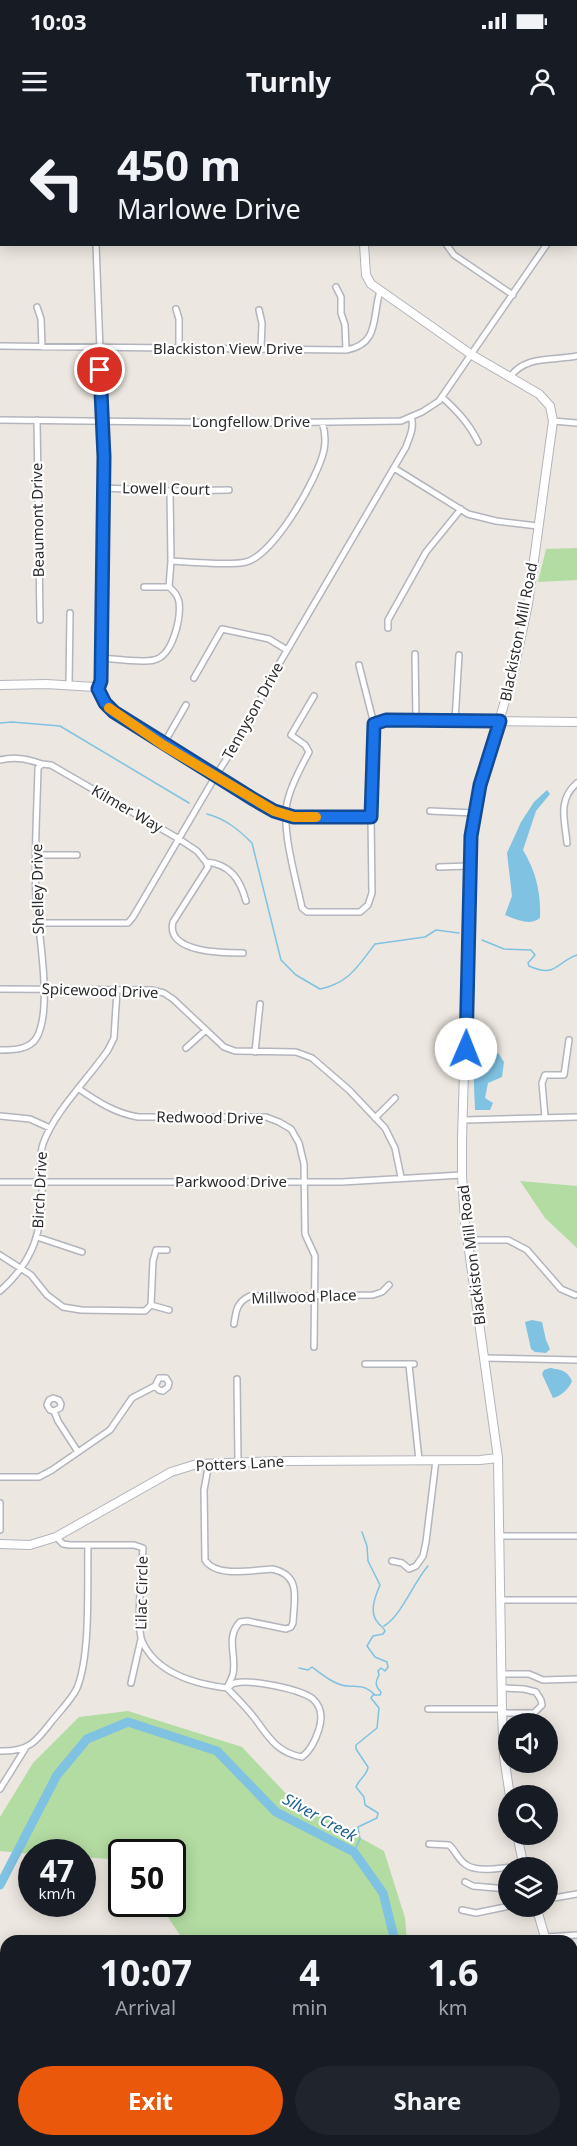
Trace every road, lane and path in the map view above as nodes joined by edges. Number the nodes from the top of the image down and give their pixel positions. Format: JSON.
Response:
{"nodes":[{"id":1,"x":96,"y":246,"type":"edge"},
{"id":2,"x":364,"y":246,"type":"edge"},
{"id":3,"x":447,"y":246,"type":"edge"},
{"id":4,"x":545,"y":246,"type":"edge"},
{"id":5,"x":336,"y":287,"type":"dead end"},
{"id":6,"x":380,"y":291,"type":"junction"},
{"id":7,"x":513,"y":295,"type":"junction"},
{"id":8,"x":37,"y":307,"type":"dead end"},
{"id":9,"x":176,"y":309,"type":"dead end"},
{"id":10,"x":259,"y":310,"type":"dead end"},
{"id":11,"x":0,"y":346,"type":"edge"},
{"id":12,"x":42,"y":346,"type":"junction"},
{"id":13,"x":99,"y":347,"type":"junction"},
{"id":14,"x":179,"y":348,"type":"junction"},
{"id":15,"x":261,"y":349,"type":"junction"},
{"id":16,"x":345,"y":350,"type":"junction"},
{"id":17,"x":472,"y":355,"type":"junction"},
{"id":18,"x":577,"y":357,"type":"edge"},
{"id":19,"x":510,"y":377,"type":"junction"},
{"id":20,"x":442,"y":397,"type":"junction"},
{"id":21,"x":411,"y":417,"type":"junction"},
{"id":22,"x":0,"y":420,"type":"edge"},
{"id":23,"x":37,"y":420,"type":"junction"},
{"id":24,"x":102,"y":420,"type":"junction"},
{"id":25,"x":553,"y":421,"type":"junction"},
{"id":26,"x":322,"y":422,"type":"junction"},
{"id":27,"x":577,"y":423,"type":"edge"},
{"id":28,"x":478,"y":442,"type":"dead end"},
{"id":29,"x":394,"y":468,"type":"junction"},
{"id":30,"x":104,"y":488,"type":"junction"},
{"id":31,"x":229,"y":490,"type":"dead end"},
{"id":32,"x":170,"y":491,"type":"junction"},
{"id":33,"x":461,"y":509,"type":"junction"},
{"id":34,"x":538,"y":526,"type":"junction"},
{"id":35,"x":171,"y":561,"type":"junction"},
{"id":36,"x":144,"y":587,"type":"dead end"},
{"id":37,"x":169,"y":587,"type":"junction"},
{"id":38,"x":70,"y":613,"type":"dead end"},
{"id":39,"x":39,"y":620,"type":"dead end"},
{"id":40,"x":388,"y":627,"type":"dead end"},
{"id":41,"x":288,"y":650,"type":"junction"},
{"id":42,"x":415,"y":654,"type":"dead end"},
{"id":43,"x":459,"y":655,"type":"dead end"},
{"id":44,"x":101,"y":658,"type":"junction"},
{"id":45,"x":359,"y":665,"type":"dead end"},
{"id":46,"x":194,"y":678,"type":"dead end"},
{"id":47,"x":0,"y":685,"type":"edge"},
{"id":48,"x":69,"y":685,"type":"junction"},
{"id":49,"x":98,"y":689,"type":"junction"},
{"id":50,"x":314,"y":696,"type":"dead end"},
{"id":51,"x":186,"y":705,"type":"dead end"},
{"id":52,"x":416,"y":720,"type":"junction"},
{"id":53,"x":455,"y":721,"type":"junction"},
{"id":54,"x":500,"y":721,"type":"junction"},
{"id":55,"x":577,"y":722,"type":"edge"},
{"id":56,"x":374,"y":724,"type":"junction"},
{"id":57,"x":163,"y":745,"type":"junction"},
{"id":58,"x":0,"y":760,"type":"edge"},
{"id":59,"x":42,"y":764,"type":"junction"},
{"id":60,"x":215,"y":777,"type":"junction"},
{"id":61,"x":577,"y":783,"type":"edge"},
{"id":62,"x":430,"y":811,"type":"dead end"},
{"id":63,"x":474,"y":813,"type":"junction"},
{"id":64,"x":286,"y":815,"type":"junction"},
{"id":65,"x":371,"y":817,"type":"junction"},
{"id":66,"x":179,"y":839,"type":"junction"},
{"id":67,"x":567,"y":843,"type":"dead end"},
{"id":68,"x":37,"y":855,"type":"junction"},
{"id":69,"x":77,"y":855,"type":"dead end"},
{"id":70,"x":206,"y":862,"type":"junction"},
{"id":71,"x":469,"y":866,"type":"junction"},
{"id":72,"x":439,"y":867,"type":"dead end"},
{"id":73,"x":246,"y":901,"type":"dead end"},
{"id":74,"x":38,"y":923,"type":"junction"},
{"id":75,"x":243,"y":953,"type":"dead end"},
{"id":76,"x":0,"y":989,"type":"edge"},
{"id":77,"x":43,"y":989,"type":"junction"},
{"id":78,"x":117,"y":990,"type":"junction"},
{"id":79,"x":260,"y":1004,"type":"dead end"},
{"id":80,"x":206,"y":1030,"type":"junction"},
{"id":81,"x":569,"y":1040,"type":"dead end"},
{"id":82,"x":186,"y":1048,"type":"dead end"},
{"id":83,"x":0,"y":1050,"type":"edge"},
{"id":84,"x":255,"y":1052,"type":"junction"},
{"id":85,"x":79,"y":1089,"type":"junction"},
{"id":86,"x":394,"y":1098,"type":"dead end"},
{"id":87,"x":0,"y":1116,"type":"edge"},
{"id":88,"x":545,"y":1117,"type":"junction"},
{"id":89,"x":577,"y":1117,"type":"edge"},
{"id":90,"x":375,"y":1118,"type":"junction"},
{"id":91,"x":464,"y":1120,"type":"junction"},
{"id":92,"x":50,"y":1128,"type":"junction"},
{"id":93,"x":462,"y":1175,"type":"junction"},
{"id":94,"x":401,"y":1177,"type":"junction"},
{"id":95,"x":0,"y":1182,"type":"edge"},
{"id":96,"x":42,"y":1182,"type":"junction"},
{"id":97,"x":304,"y":1182,"type":"junction"},
{"id":98,"x":37,"y":1237,"type":"junction"},
{"id":99,"x":467,"y":1240,"type":"junction"},
{"id":100,"x":167,"y":1250,"type":"dead end"},
{"id":101,"x":82,"y":1251,"type":"dead end"},
{"id":102,"x":0,"y":1255,"type":"edge"},
{"id":103,"x":21,"y":1269,"type":"junction"},
{"id":104,"x":389,"y":1285,"type":"dead end"},
{"id":105,"x":0,"y":1292,"type":"edge"},
{"id":106,"x":575,"y":1295,"type":"dead end"},
{"id":107,"x":314,"y":1297,"type":"junction"},
{"id":108,"x":151,"y":1305,"type":"junction"},
{"id":109,"x":169,"y":1310,"type":"dead end"},
{"id":110,"x":234,"y":1324,"type":"dead end"},
{"id":111,"x":314,"y":1347,"type":"dead end"},
{"id":112,"x":484,"y":1358,"type":"junction"},
{"id":113,"x":577,"y":1360,"type":"edge"},
{"id":114,"x":365,"y":1364,"type":"dead end"},
{"id":115,"x":237,"y":1379,"type":"dead end"},
{"id":116,"x":155,"y":1386,"type":"dead end"},
{"id":117,"x":54,"y":1412,"type":"dead end"},
{"id":118,"x":78,"y":1452,"type":"junction"},
{"id":119,"x":498,"y":1458,"type":"junction"},
{"id":120,"x":419,"y":1460,"type":"junction"},
{"id":121,"x":436,"y":1460,"type":"junction"},
{"id":122,"x":209,"y":1462,"type":"junction"},
{"id":123,"x":238,"y":1462,"type":"junction"},
{"id":124,"x":0,"y":1477,"type":"edge"},
{"id":125,"x":0,"y":1503,"type":"edge"},
{"id":126,"x":0,"y":1530,"type":"edge"},
{"id":127,"x":500,"y":1536,"type":"junction"},
{"id":128,"x":577,"y":1536,"type":"edge"},
{"id":129,"x":56,"y":1537,"type":"junction"},
{"id":130,"x":0,"y":1544,"type":"edge"},
{"id":131,"x":88,"y":1545,"type":"junction"},
{"id":132,"x":392,"y":1561,"type":"dead end"},
{"id":133,"x":501,"y":1600,"type":"junction"},
{"id":134,"x":577,"y":1600,"type":"edge"},
{"id":135,"x":141,"y":1639,"type":"junction"},
{"id":136,"x":502,"y":1674,"type":"junction"},
{"id":137,"x":577,"y":1679,"type":"edge"},
{"id":138,"x":131,"y":1683,"type":"dead end"},
{"id":139,"x":227,"y":1688,"type":"junction"},
{"id":140,"x":502,"y":1688,"type":"junction"},
{"id":141,"x":428,"y":1710,"type":"dead end"},
{"id":142,"x":502,"y":1711,"type":"junction"},
{"id":143,"x":25,"y":1749,"type":"junction"},
{"id":144,"x":0,"y":1751,"type":"edge"},
{"id":145,"x":508,"y":1785,"type":"edge"},
{"id":146,"x":0,"y":1789,"type":"edge"},
{"id":147,"x":429,"y":1844,"type":"dead end"},
{"id":148,"x":498,"y":1869,"type":"edge"},
{"id":149,"x":465,"y":1882,"type":"dead end"},
{"id":150,"x":498,"y":1887,"type":"edge"},
{"id":151,"x":577,"y":1894,"type":"edge"},
{"id":152,"x":558,"y":1897,"type":"edge"},
{"id":153,"x":498,"y":1908,"type":"edge"},
{"id":154,"x":462,"y":1910,"type":"dead end"},
{"id":155,"x":539,"y":1917,"type":"edge"},
{"id":156,"x":545,"y":1935,"type":"edge"}],
"edges":[{"from":1,"to":13,"type":"street"},
{"from":2,"to":6,"type":"main road"},
{"from":3,"to":7,"type":"street"},
{"from":4,"to":7,"type":"street","name":"Longfellow Drive"},
{"from":5,"to":16,"type":"street"},
{"from":6,"to":16,"type":"street"},
{"from":6,"to":17,"type":"main road"},
{"from":7,"to":17,"type":"street","name":"Longfellow Drive"},
{"from":8,"to":12,"type":"street"},
{"from":9,"to":14,"type":"street"},
{"from":10,"to":15,"type":"street"},
{"from":11,"to":12,"type":"street","name":"Blackiston View Drive"},
{"from":12,"to":13,"type":"street","name":"Blackiston View Drive"},
{"from":13,"to":14,"type":"street","name":"Blackiston View Drive"},
{"from":13,"to":24,"type":"street"},
{"from":14,"to":15,"type":"street","name":"Blackiston View Drive"},
{"from":15,"to":16,"type":"street","name":"Blackiston View Drive"},
{"from":17,"to":19,"type":"main road"},
{"from":17,"to":20,"type":"street","name":"Longfellow Drive"},
{"from":18,"to":19,"type":"street"},
{"from":19,"to":25,"type":"main road"},
{"from":20,"to":21,"type":"street","name":"Longfellow Drive"},
{"from":20,"to":28,"type":"street"},
{"from":21,"to":26,"type":"street","name":"Longfellow Drive"},
{"from":21,"to":29,"type":"street","name":"Tennyson Drive"},
{"from":22,"to":23,"type":"street","name":"Longfellow Drive"},
{"from":23,"to":24,"type":"street","name":"Longfellow Drive"},
{"from":23,"to":39,"type":"street","name":"Beaumont Drive"},
{"from":24,"to":26,"type":"street","name":"Longfellow Drive"},
{"from":24,"to":30,"type":"street"},
{"from":25,"to":27,"type":"street"},
{"from":25,"to":34,"type":"main road","name":"Blackiston Mill Road"},
{"from":26,"to":35,"type":"street"},
{"from":29,"to":33,"type":"street"},
{"from":29,"to":41,"type":"street","name":"Tennyson Drive"},
{"from":30,"to":32,"type":"street","name":"Lowell Court"},
{"from":30,"to":44,"type":"street"},
{"from":31,"to":32,"type":"street","name":"Lowell Court"},
{"from":32,"to":35,"type":"street"},
{"from":33,"to":34,"type":"street"},
{"from":33,"to":40,"type":"street"},
{"from":34,"to":54,"type":"main road","name":"Blackiston Mill Road"},
{"from":35,"to":37,"type":"street"},
{"from":36,"to":37,"type":"street"},
{"from":37,"to":44,"type":"street"},
{"from":38,"to":48,"type":"street"},
{"from":41,"to":46,"type":"street"},
{"from":41,"to":60,"type":"street","name":"Tennyson Drive"},
{"from":42,"to":52,"type":"street"},
{"from":43,"to":53,"type":"street"},
{"from":44,"to":49,"type":"street"},
{"from":45,"to":56,"type":"street"},
{"from":47,"to":48,"type":"main road"},
{"from":48,"to":49,"type":"main road"},
{"from":49,"to":57,"type":"main road"},
{"from":50,"to":64,"type":"street"},
{"from":51,"to":57,"type":"street"},
{"from":52,"to":53,"type":"main road"},
{"from":52,"to":56,"type":"main road"},
{"from":53,"to":54,"type":"main road"},
{"from":54,"to":55,"type":"main road"},
{"from":54,"to":63,"type":"main road","name":"Blackiston Mill Road"},
{"from":56,"to":65,"type":"main road"},
{"from":57,"to":60,"type":"main road"},
{"from":58,"to":59,"type":"street","name":"Kilmer Way"},
{"from":59,"to":66,"type":"street","name":"Kilmer Way"},
{"from":59,"to":68,"type":"street","name":"Shelley Drive"},
{"from":60,"to":64,"type":"main road"},
{"from":60,"to":66,"type":"street","name":"Tennyson Drive"},
{"from":61,"to":67,"type":"street"},
{"from":62,"to":63,"type":"street"},
{"from":63,"to":71,"type":"main road","name":"Blackiston Mill Road"},
{"from":64,"to":65,"type":"main road"},
{"from":64,"to":65,"type":"street"},
{"from":66,"to":70,"type":"street","name":"Kilmer Way"},
{"from":66,"to":74,"type":"street","name":"Tennyson Drive"},
{"from":68,"to":69,"type":"street"},
{"from":68,"to":74,"type":"street","name":"Shelley Drive"},
{"from":70,"to":73,"type":"street","name":"Kilmer Way"},
{"from":70,"to":75,"type":"street"},
{"from":71,"to":72,"type":"street"},
{"from":71,"to":91,"type":"main road","name":"Blackiston Mill Road"},
{"from":74,"to":77,"type":"street","name":"Shelley Drive"},
{"from":76,"to":77,"type":"street","name":"Spicewood Drive"},
{"from":77,"to":78,"type":"street","name":"Spicewood Drive"},
{"from":77,"to":83,"type":"street","name":"Shelley Drive"},
{"from":78,"to":80,"type":"street","name":"Spicewood Drive"},
{"from":78,"to":85,"type":"street","name":"Birch Drive"},
{"from":79,"to":84,"type":"street"},
{"from":80,"to":82,"type":"street"},
{"from":80,"to":84,"type":"street","name":"Spicewood Drive"},
{"from":81,"to":88,"type":"street"},
{"from":84,"to":90,"type":"street","name":"Spicewood Drive"},
{"from":85,"to":92,"type":"street","name":"Birch Drive"},
{"from":85,"to":97,"type":"street","name":"Redwood Drive"},
{"from":86,"to":90,"type":"street"},
{"from":87,"to":92,"type":"street"},
{"from":88,"to":89,"type":"street"},
{"from":88,"to":91,"type":"street"},
{"from":90,"to":94,"type":"street","name":"Spicewood Drive"},
{"from":91,"to":93,"type":"main road","name":"Blackiston Mill Road"},
{"from":92,"to":96,"type":"street","name":"Birch Drive"},
{"from":93,"to":94,"type":"street","name":"Parkwood Drive"},
{"from":93,"to":99,"type":"main road","name":"Blackiston Mill Road"},
{"from":94,"to":97,"type":"street","name":"Parkwood Drive"},
{"from":95,"to":96,"type":"street","name":"Parkwood Drive"},
{"from":96,"to":97,"type":"street","name":"Parkwood Drive"},
{"from":96,"to":98,"type":"street","name":"Birch Drive"},
{"from":97,"to":107,"type":"street","name":"Redwood Drive"},
{"from":98,"to":101,"type":"street"},
{"from":98,"to":103,"type":"street","name":"Birch Drive"},
{"from":99,"to":106,"type":"street"},
{"from":99,"to":112,"type":"main road","name":"Blackiston Mill Road"},
{"from":100,"to":108,"type":"street"},
{"from":102,"to":103,"type":"street"},
{"from":103,"to":105,"type":"street","name":"Birch Drive"},
{"from":103,"to":108,"type":"street"},
{"from":104,"to":107,"type":"street","name":"Millwood Place"},
{"from":107,"to":110,"type":"street","name":"Millwood Place"},
{"from":107,"to":111,"type":"street","name":"Redwood Drive"},
{"from":108,"to":109,"type":"street"},
{"from":112,"to":113,"type":"street"},
{"from":112,"to":119,"type":"main road","name":"Blackiston Mill Road"},
{"from":114,"to":120,"type":"street"},
{"from":115,"to":123,"type":"street"},
{"from":116,"to":118,"type":"street"},
{"from":117,"to":118,"type":"street"},
{"from":118,"to":124,"type":"street"},
{"from":119,"to":121,"type":"main road","name":"Potters Lane"},
{"from":119,"to":127,"type":"main road","name":"Blackiston Mill Road"},
{"from":120,"to":121,"type":"main road","name":"Potters Lane"},
{"from":120,"to":123,"type":"main road","name":"Potters Lane"},
{"from":121,"to":132,"type":"street"},
{"from":122,"to":123,"type":"main road","name":"Potters Lane"},
{"from":122,"to":129,"type":"main road","name":"Potters Lane"},
{"from":122,"to":139,"type":"street"},
{"from":125,"to":126,"type":"street"},
{"from":127,"to":128,"type":"street"},
{"from":127,"to":133,"type":"main road","name":"Blackiston Mill Road"},
{"from":129,"to":130,"type":"main road","name":"Potters Lane"},
{"from":129,"to":131,"type":"street","name":"Lilac Circle"},
{"from":131,"to":135,"type":"street","name":"Lilac Circle"},
{"from":131,"to":143,"type":"street"},
{"from":133,"to":134,"type":"street"},
{"from":133,"to":136,"type":"main road","name":"Blackiston Mill Road"},
{"from":135,"to":138,"type":"street"},
{"from":135,"to":139,"type":"street","name":"Lilac Circle"},
{"from":136,"to":137,"type":"street"},
{"from":136,"to":140,"type":"main road","name":"Blackiston Mill Road"},
{"from":139,"to":139,"type":"street","name":"Lilac Circle"},
{"from":140,"to":142,"type":"main road","name":"Blackiston Mill Road"},
{"from":140,"to":142,"type":"street"},
{"from":141,"to":142,"type":"street"},
{"from":142,"to":145,"type":"main road","name":"Blackiston Mill Road"},
{"from":143,"to":144,"type":"street"},
{"from":143,"to":146,"type":"street"},
{"from":147,"to":148,"type":"street"},
{"from":149,"to":150,"type":"street"},
{"from":151,"to":152,"type":"street"},
{"from":153,"to":154,"type":"street"},
{"from":155,"to":156,"type":"main road"}]}
